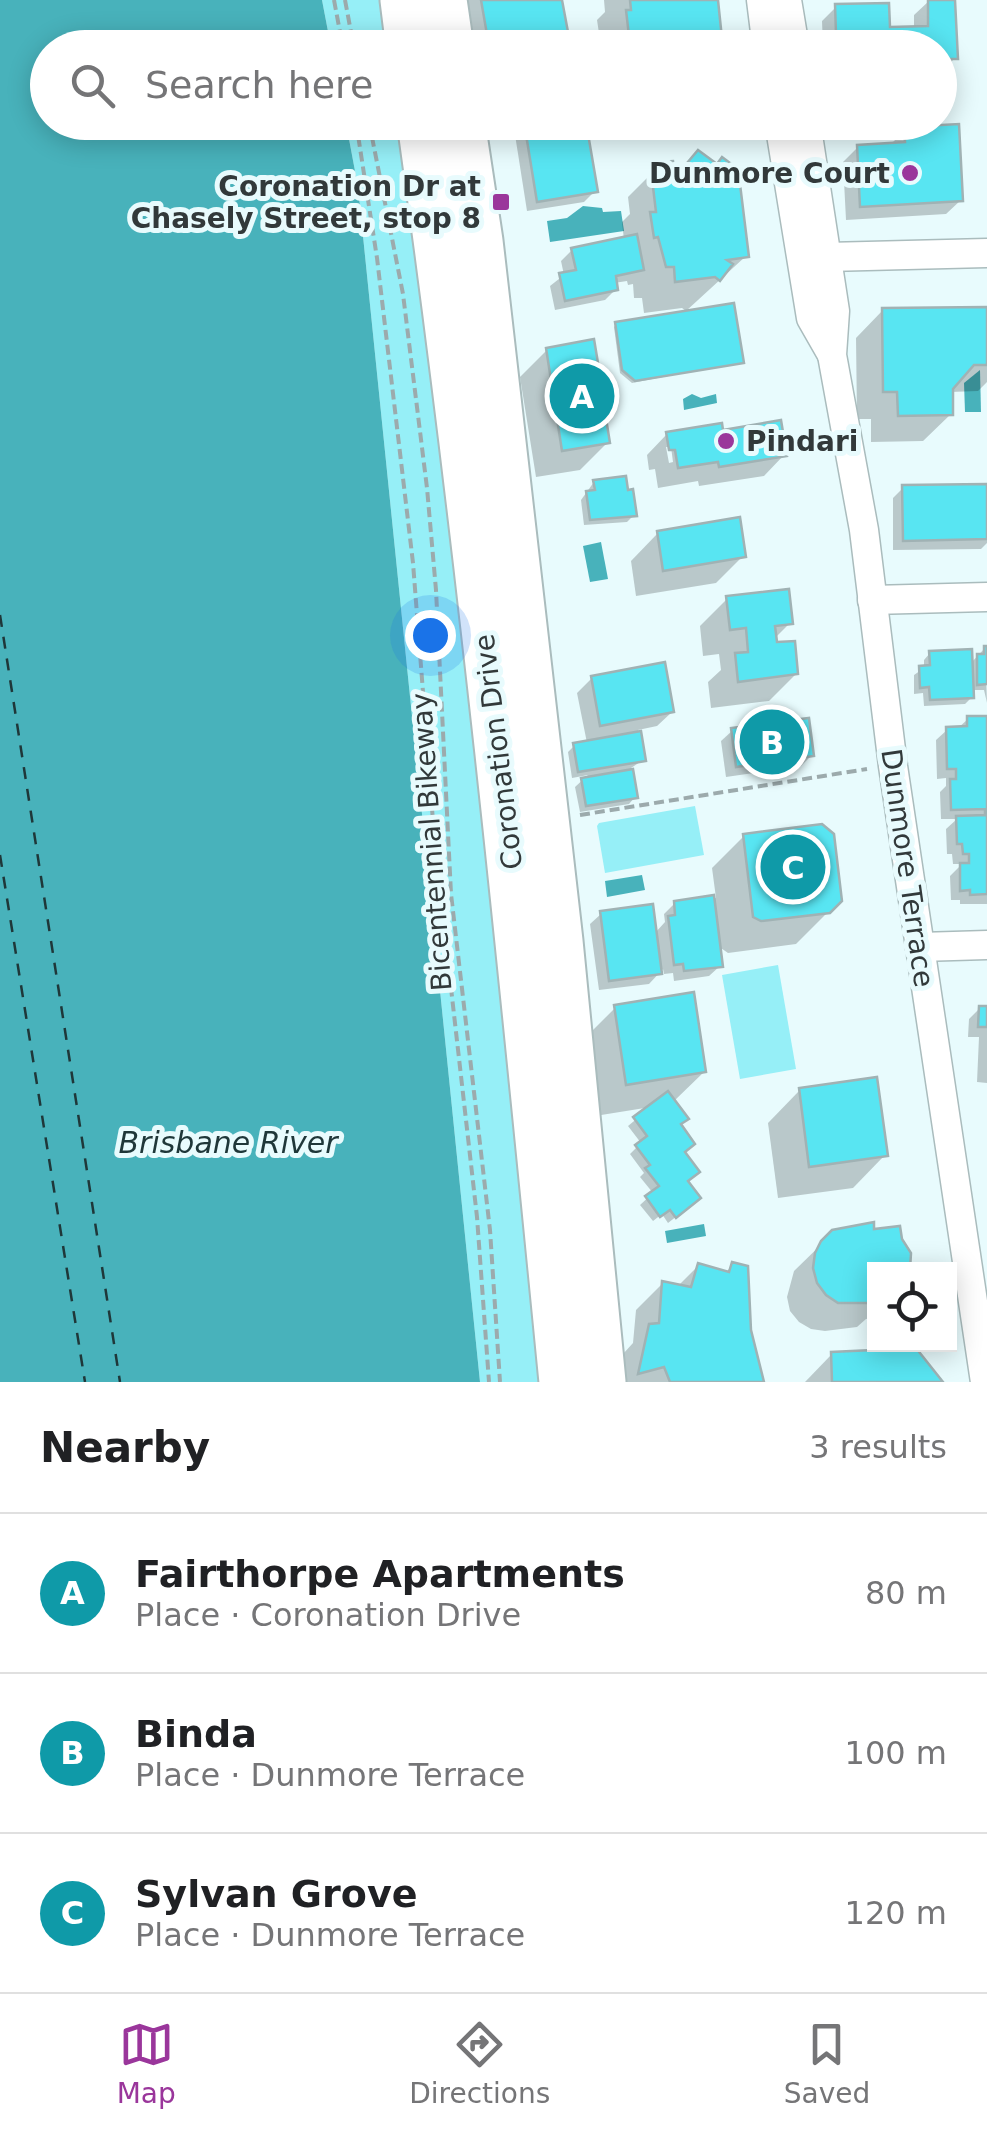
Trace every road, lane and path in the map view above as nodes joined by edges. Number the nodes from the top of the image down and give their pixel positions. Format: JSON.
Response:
{"nodes":[{"id":1,"x":334,"y":0,"type":"edge"},
{"id":2,"x":344,"y":0,"type":"edge"},
{"id":3,"x":403,"y":0,"type":"edge"},
{"id":4,"x":444,"y":0,"type":"edge"},
{"id":5,"x":761,"y":0,"type":"edge"},
{"id":6,"x":787,"y":0,"type":"edge"},
{"id":7,"x":340,"y":30,"type":"edge"},
{"id":8,"x":350,"y":30,"type":"edge"},
{"id":9,"x":407,"y":30,"type":"edge"},
{"id":10,"x":448,"y":30,"type":"edge"},
{"id":11,"x":765,"y":30,"type":"edge"},
{"id":12,"x":791,"y":30,"type":"edge"},
{"id":13,"x":359,"y":140,"type":"edge"},
{"id":14,"x":373,"y":140,"type":"edge"},
{"id":15,"x":423,"y":140,"type":"edge"},
{"id":16,"x":465,"y":140,"type":"edge"},
{"id":17,"x":782,"y":140,"type":"edge"},
{"id":18,"x":809,"y":140,"type":"edge"},
{"id":19,"x":987,"y":253,"type":"edge"},
{"id":20,"x":827,"y":257,"type":"junction"},
{"id":21,"x":832,"y":355,"type":"junction"},
{"id":22,"x":987,"y":597,"type":"edge"},
{"id":23,"x":872,"y":600,"type":"junction"},
{"id":24,"x":867,"y":769,"type":"dead end"},
{"id":25,"x":572,"y":816,"type":"dead end"},
{"id":26,"x":987,"y":946,"type":"edge"},
{"id":27,"x":920,"y":947,"type":"junction"},
{"id":28,"x":489,"y":1382,"type":"edge"},
{"id":29,"x":500,"y":1382,"type":"edge"},
{"id":30,"x":562,"y":1382,"type":"edge"},
{"id":31,"x":603,"y":1382,"type":"edge"},
{"id":32,"x":985,"y":1382,"type":"edge"}],
"edges":[{"from":1,"to":7,"type":"path"},
{"from":2,"to":8,"type":"path"},
{"from":3,"to":9,"type":"highway"},
{"from":4,"to":10,"type":"highway"},
{"from":5,"to":11,"type":"street"},
{"from":6,"to":12,"type":"street"},
{"from":13,"to":28,"type":"path"},
{"from":14,"to":29,"type":"path","name":"Bicentennial Bikeway"},
{"from":15,"to":30,"type":"highway","name":"Coronation Drive"},
{"from":16,"to":31,"type":"highway","name":"Coronation Drive"},
{"from":17,"to":21,"type":"street","name":"Dunmore Terrace"},
{"from":18,"to":20,"type":"street","name":"Dunmore Terrace"},
{"from":19,"to":20,"type":"street"},
{"from":20,"to":21,"type":"street","name":"Dunmore Terrace"},
{"from":21,"to":23,"type":"street","name":"Dunmore Terrace"},
{"from":22,"to":23,"type":"street"},
{"from":23,"to":27,"type":"street","name":"Dunmore Terrace"},
{"from":24,"to":25,"type":"path"},
{"from":26,"to":27,"type":"street"},
{"from":27,"to":32,"type":"street","name":"Dunmore Terrace"}]}
